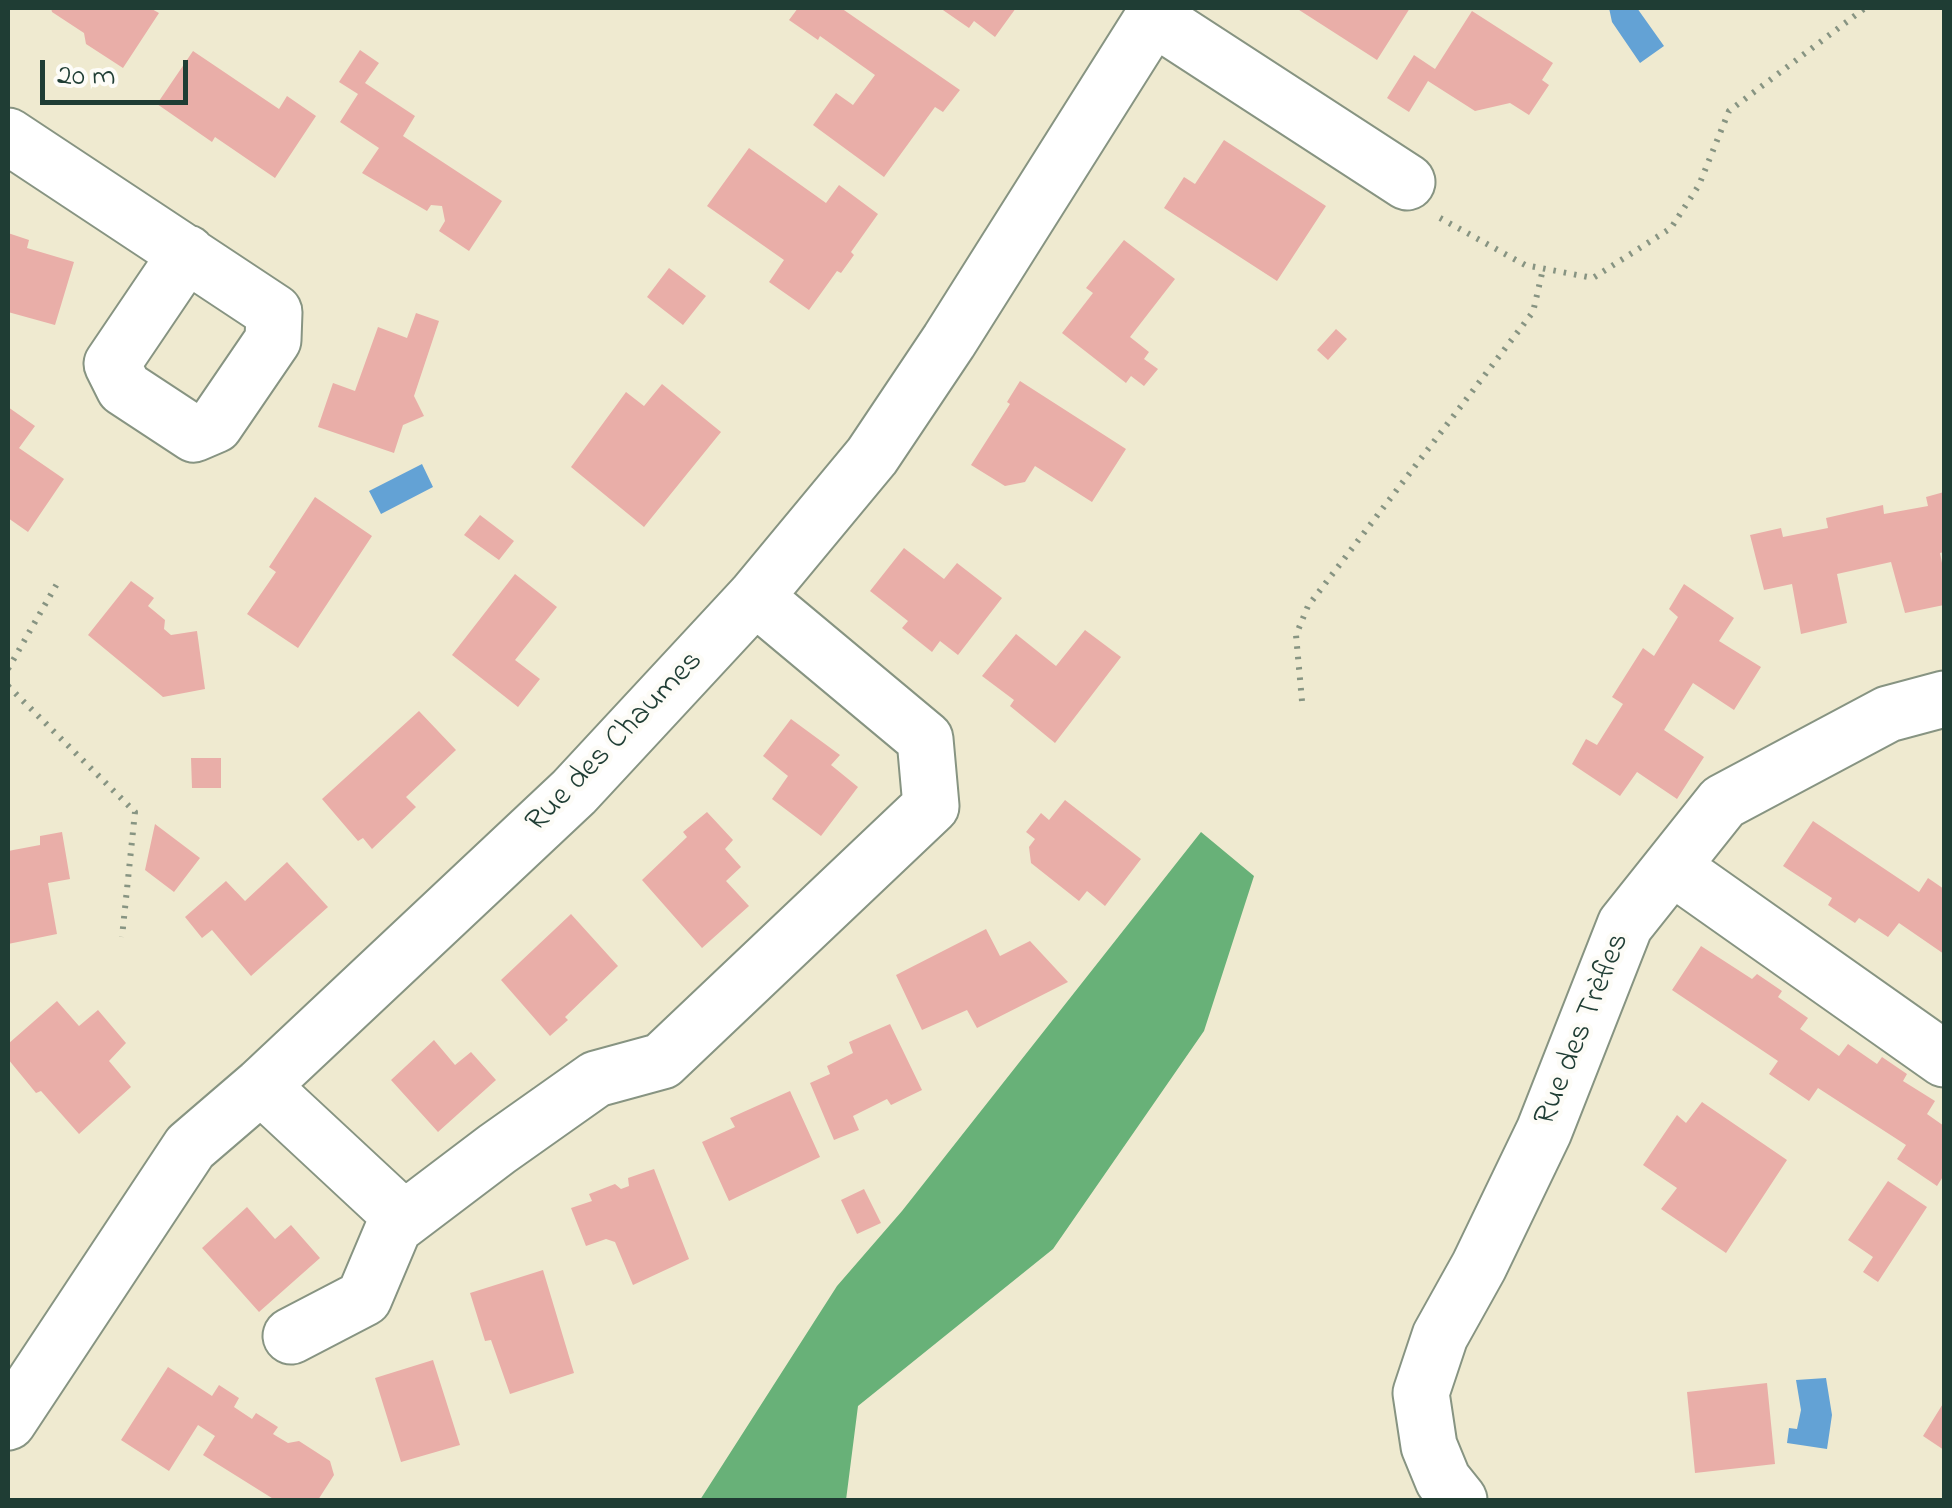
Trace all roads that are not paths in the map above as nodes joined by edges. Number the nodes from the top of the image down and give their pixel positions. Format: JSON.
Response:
{"nodes":[{"id":1,"x":1156,"y":12,"type":"edge"},
{"id":2,"x":8,"y":136,"type":"edge"},
{"id":3,"x":1407,"y":182,"type":"road end"},
{"id":4,"x":187,"y":253,"type":"dead end"},
{"id":5,"x":755,"y":597,"type":"junction"},
{"id":6,"x":1944,"y":700,"type":"edge"},
{"id":7,"x":1672,"y":867,"type":"junction"},
{"id":8,"x":1944,"y":1058,"type":"edge"},
{"id":9,"x":261,"y":1086,"type":"junction"},
{"id":10,"x":404,"y":1219,"type":"junction"},
{"id":11,"x":291,"y":1336,"type":"dead end"},
{"id":12,"x":8,"y":1422,"type":"edge"},
{"id":13,"x":1459,"y":1500,"type":"edge"}],
"edges":[{"from":1,"to":3,"type":"street"},
{"from":1,"to":5,"type":"street","name":"Rue des Chaumes"},
{"from":2,"to":4,"type":"street"},
{"from":5,"to":9,"type":"street","name":"Rue des Chaumes"},
{"from":5,"to":10,"type":"street"},
{"from":6,"to":7,"type":"street","name":"Rue des Trèfles"},
{"from":7,"to":8,"type":"street"},
{"from":7,"to":13,"type":"street","name":"Rue des Trèfles"},
{"from":9,"to":10,"type":"street"},
{"from":9,"to":12,"type":"street","name":"Rue des Chaumes"},
{"from":10,"to":11,"type":"street"}]}
